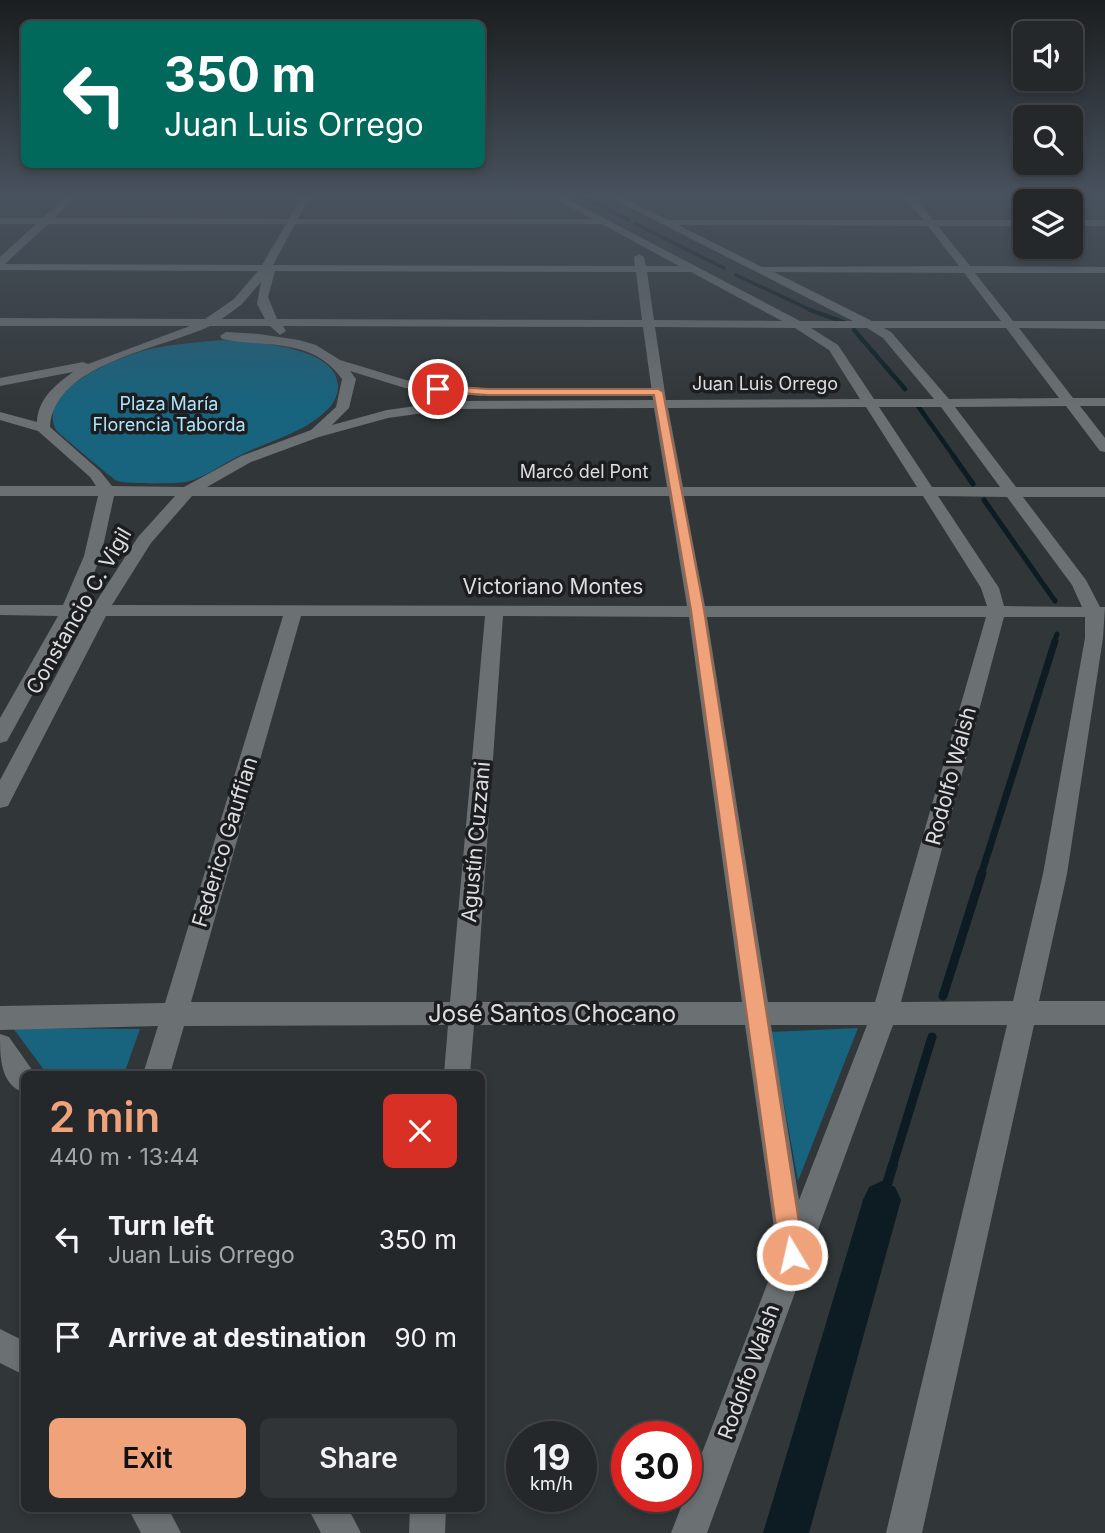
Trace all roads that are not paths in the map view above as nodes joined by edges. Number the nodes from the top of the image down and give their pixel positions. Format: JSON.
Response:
{"nodes":[{"id":1,"x":139,"y":267,"type":"edge"},
{"id":2,"x":689,"y":267,"type":"edge"},
{"id":3,"x":753,"y":267,"type":"edge"},
{"id":4,"x":965,"y":267,"type":"edge"},
{"id":5,"x":270,"y":268,"type":"junction"},
{"id":6,"x":640,"y":269,"type":"junction"},
{"id":7,"x":694,"y":269,"type":"junction"},
{"id":8,"x":720,"y":269,"type":"dead end"},
{"id":9,"x":733,"y":269,"type":"dead end"},
{"id":10,"x":758,"y":269,"type":"junction"},
{"id":11,"x":968,"y":270,"type":"junction"},
{"id":12,"x":1105,"y":270,"type":"edge"},
{"id":13,"x":0,"y":322,"type":"edge"},
{"id":14,"x":209,"y":322,"type":"junction"},
{"id":15,"x":273,"y":322,"type":"junction"},
{"id":16,"x":649,"y":324,"type":"junction"},
{"id":17,"x":797,"y":324,"type":"junction"},
{"id":18,"x":871,"y":325,"type":"junction"},
{"id":19,"x":1012,"y":325,"type":"junction"},
{"id":20,"x":1105,"y":325,"type":"edge"},
{"id":21,"x":287,"y":341,"type":"junction"},
{"id":22,"x":162,"y":343,"type":"junction"},
{"id":23,"x":99,"y":363,"type":"junction"},
{"id":24,"x":336,"y":363,"type":"junction"},
{"id":25,"x":0,"y":382,"type":"edge"},
{"id":26,"x":1105,"y":395,"type":"edge"},
{"id":27,"x":660,"y":398,"type":"junction"},
{"id":28,"x":869,"y":398,"type":"junction"},
{"id":29,"x":942,"y":398,"type":"junction"},
{"id":30,"x":1067,"y":399,"type":"junction"},
{"id":31,"x":1105,"y":402,"type":"edge"},
{"id":32,"x":0,"y":416,"type":"edge"},
{"id":33,"x":43,"y":428,"type":"junction"},
{"id":34,"x":314,"y":434,"type":"junction"},
{"id":35,"x":1105,"y":448,"type":"edge"},
{"id":36,"x":189,"y":490,"type":"junction"},
{"id":37,"x":0,"y":491,"type":"edge"},
{"id":38,"x":107,"y":491,"type":"junction"},
{"id":39,"x":677,"y":491,"type":"junction"},
{"id":40,"x":927,"y":491,"type":"junction"},
{"id":41,"x":1012,"y":492,"type":"junction"},
{"id":42,"x":1105,"y":492,"type":"edge"},
{"id":43,"x":294,"y":609,"type":"junction"},
{"id":44,"x":495,"y":609,"type":"junction"},
{"id":45,"x":0,"y":610,"type":"edge"},
{"id":46,"x":69,"y":610,"type":"junction"},
{"id":47,"x":697,"y":610,"type":"junction"},
{"id":48,"x":100,"y":611,"type":"junction"},
{"id":49,"x":997,"y":611,"type":"junction"},
{"id":50,"x":1100,"y":612,"type":"edge"},
{"id":51,"x":0,"y":736,"type":"edge"},
{"id":52,"x":0,"y":800,"type":"edge"},
{"id":53,"x":885,"y":1012,"type":"junction"},
{"id":54,"x":1024,"y":1012,"type":"junction"},
{"id":55,"x":755,"y":1013,"type":"junction"},
{"id":56,"x":1105,"y":1013,"type":"edge"},
{"id":57,"x":174,"y":1014,"type":"junction"},
{"id":58,"x":461,"y":1015,"type":"junction"},
{"id":59,"x":0,"y":1017,"type":"edge"},
{"id":60,"x":0,"y":1046,"type":"edge"},
{"id":61,"x":158,"y":1071,"type":"edge"},
{"id":62,"x":457,"y":1071,"type":"edge"},
{"id":63,"x":21,"y":1076,"type":"edge"},
{"id":64,"x":792,"y":1255,"type":"junction"},
{"id":65,"x":0,"y":1345,"type":"edge"},
{"id":66,"x":21,"y":1357,"type":"edge"},
{"id":67,"x":149,"y":1512,"type":"edge"},
{"id":68,"x":329,"y":1512,"type":"edge"},
{"id":69,"x":428,"y":1512,"type":"edge"},
{"id":70,"x":163,"y":1533,"type":"edge"},
{"id":71,"x":343,"y":1533,"type":"edge"},
{"id":72,"x":427,"y":1533,"type":"edge"},
{"id":73,"x":689,"y":1533,"type":"edge"},
{"id":74,"x":904,"y":1533,"type":"edge"}],
"edges":[{"from":1,"to":5,"type":"street"},
{"from":2,"to":7,"type":"street"},
{"from":3,"to":10,"type":"street"},
{"from":4,"to":11,"type":"street"},
{"from":5,"to":6,"type":"street"},
{"from":5,"to":14,"type":"street"},
{"from":5,"to":15,"type":"street"},
{"from":6,"to":7,"type":"street"},
{"from":6,"to":16,"type":"street"},
{"from":7,"to":8,"type":"street"},
{"from":7,"to":17,"type":"street"},
{"from":9,"to":10,"type":"street"},
{"from":10,"to":11,"type":"street"},
{"from":10,"to":18,"type":"street"},
{"from":11,"to":12,"type":"street"},
{"from":11,"to":19,"type":"street"},
{"from":13,"to":14,"type":"street"},
{"from":14,"to":15,"type":"street"},
{"from":14,"to":22,"type":"street"},
{"from":15,"to":16,"type":"street"},
{"from":15,"to":21,"type":"street"},
{"from":16,"to":17,"type":"street"},
{"from":16,"to":27,"type":"street"},
{"from":17,"to":18,"type":"street"},
{"from":17,"to":28,"type":"street"},
{"from":18,"to":19,"type":"street"},
{"from":18,"to":29,"type":"street"},
{"from":19,"to":20,"type":"street"},
{"from":19,"to":30,"type":"street"},
{"from":21,"to":22,"type":"street"},
{"from":21,"to":24,"type":"street","name":"Juan Luis Orrego"},
{"from":22,"to":23,"type":"street"},
{"from":23,"to":25,"type":"street"},
{"from":23,"to":33,"type":"street"},
{"from":24,"to":27,"type":"street","name":"Juan Luis Orrego"},
{"from":24,"to":34,"type":"street"},
{"from":26,"to":30,"type":"street","name":"Juan Luis Orrego"},
{"from":27,"to":28,"type":"street","name":"Juan Luis Orrego"},
{"from":27,"to":34,"type":"street","name":"Juan Luis Orrego"},
{"from":27,"to":39,"type":"street"},
{"from":28,"to":29,"type":"street","name":"Juan Luis Orrego"},
{"from":28,"to":40,"type":"street"},
{"from":29,"to":30,"type":"street","name":"Juan Luis Orrego"},
{"from":29,"to":41,"type":"street"},
{"from":30,"to":31,"type":"street","name":"Juan Luis Orrego"},
{"from":30,"to":35,"type":"street"},
{"from":32,"to":33,"type":"street"},
{"from":33,"to":38,"type":"street"},
{"from":34,"to":36,"type":"street","name":"Juan Luis Orrego"},
{"from":36,"to":38,"type":"street","name":"Marcó del Pont"},
{"from":36,"to":39,"type":"street","name":"Marcó del Pont"},
{"from":36,"to":48,"type":"street","name":"Constancio C. Vigil"},
{"from":37,"to":38,"type":"street"},
{"from":38,"to":46,"type":"street","name":"Constancio C. Vigil"},
{"from":39,"to":40,"type":"street","name":"Marcó del Pont"},
{"from":39,"to":47,"type":"street"},
{"from":40,"to":41,"type":"street","name":"Marcó del Pont"},
{"from":40,"to":49,"type":"street"},
{"from":41,"to":42,"type":"street","name":"Marcó del Pont"},
{"from":41,"to":50,"type":"street"},
{"from":43,"to":44,"type":"street","name":"Victoriano Montes"},
{"from":43,"to":48,"type":"street","name":"Victoriano Montes"},
{"from":43,"to":57,"type":"street","name":"Federico Gauffian"},
{"from":44,"to":47,"type":"street","name":"Victoriano Montes"},
{"from":44,"to":58,"type":"street","name":"Agustín Cuzzani"},
{"from":45,"to":46,"type":"street","name":"Victoriano Montes"},
{"from":46,"to":48,"type":"street","name":"Victoriano Montes"},
{"from":46,"to":51,"type":"street","name":"Constancio C. Vigil"},
{"from":47,"to":49,"type":"street","name":"Victoriano Montes"},
{"from":47,"to":55,"type":"street"},
{"from":48,"to":52,"type":"street","name":"Constancio C. Vigil"},
{"from":49,"to":50,"type":"street","name":"Victoriano Montes"},
{"from":49,"to":53,"type":"street","name":"Rodolfo Walsh"},
{"from":50,"to":54,"type":"street"},
{"from":53,"to":54,"type":"street","name":"José Santos Chocano"},
{"from":53,"to":55,"type":"street","name":"José Santos Chocano"},
{"from":53,"to":64,"type":"street","name":"Rodolfo Walsh"},
{"from":54,"to":56,"type":"street","name":"José Santos Chocano"},
{"from":54,"to":74,"type":"street"},
{"from":55,"to":58,"type":"street","name":"José Santos Chocano"},
{"from":55,"to":64,"type":"street"},
{"from":57,"to":58,"type":"street","name":"José Santos Chocano"},
{"from":57,"to":59,"type":"street","name":"José Santos Chocano"},
{"from":57,"to":61,"type":"street","name":"Federico Gauffian"},
{"from":58,"to":62,"type":"street","name":"Agustín Cuzzani"},
{"from":60,"to":63,"type":"street"},
{"from":64,"to":73,"type":"street","name":"Rodolfo Walsh"},
{"from":65,"to":66,"type":"street"},
{"from":67,"to":70,"type":"street"},
{"from":68,"to":71,"type":"street"},
{"from":69,"to":72,"type":"street"}]}
